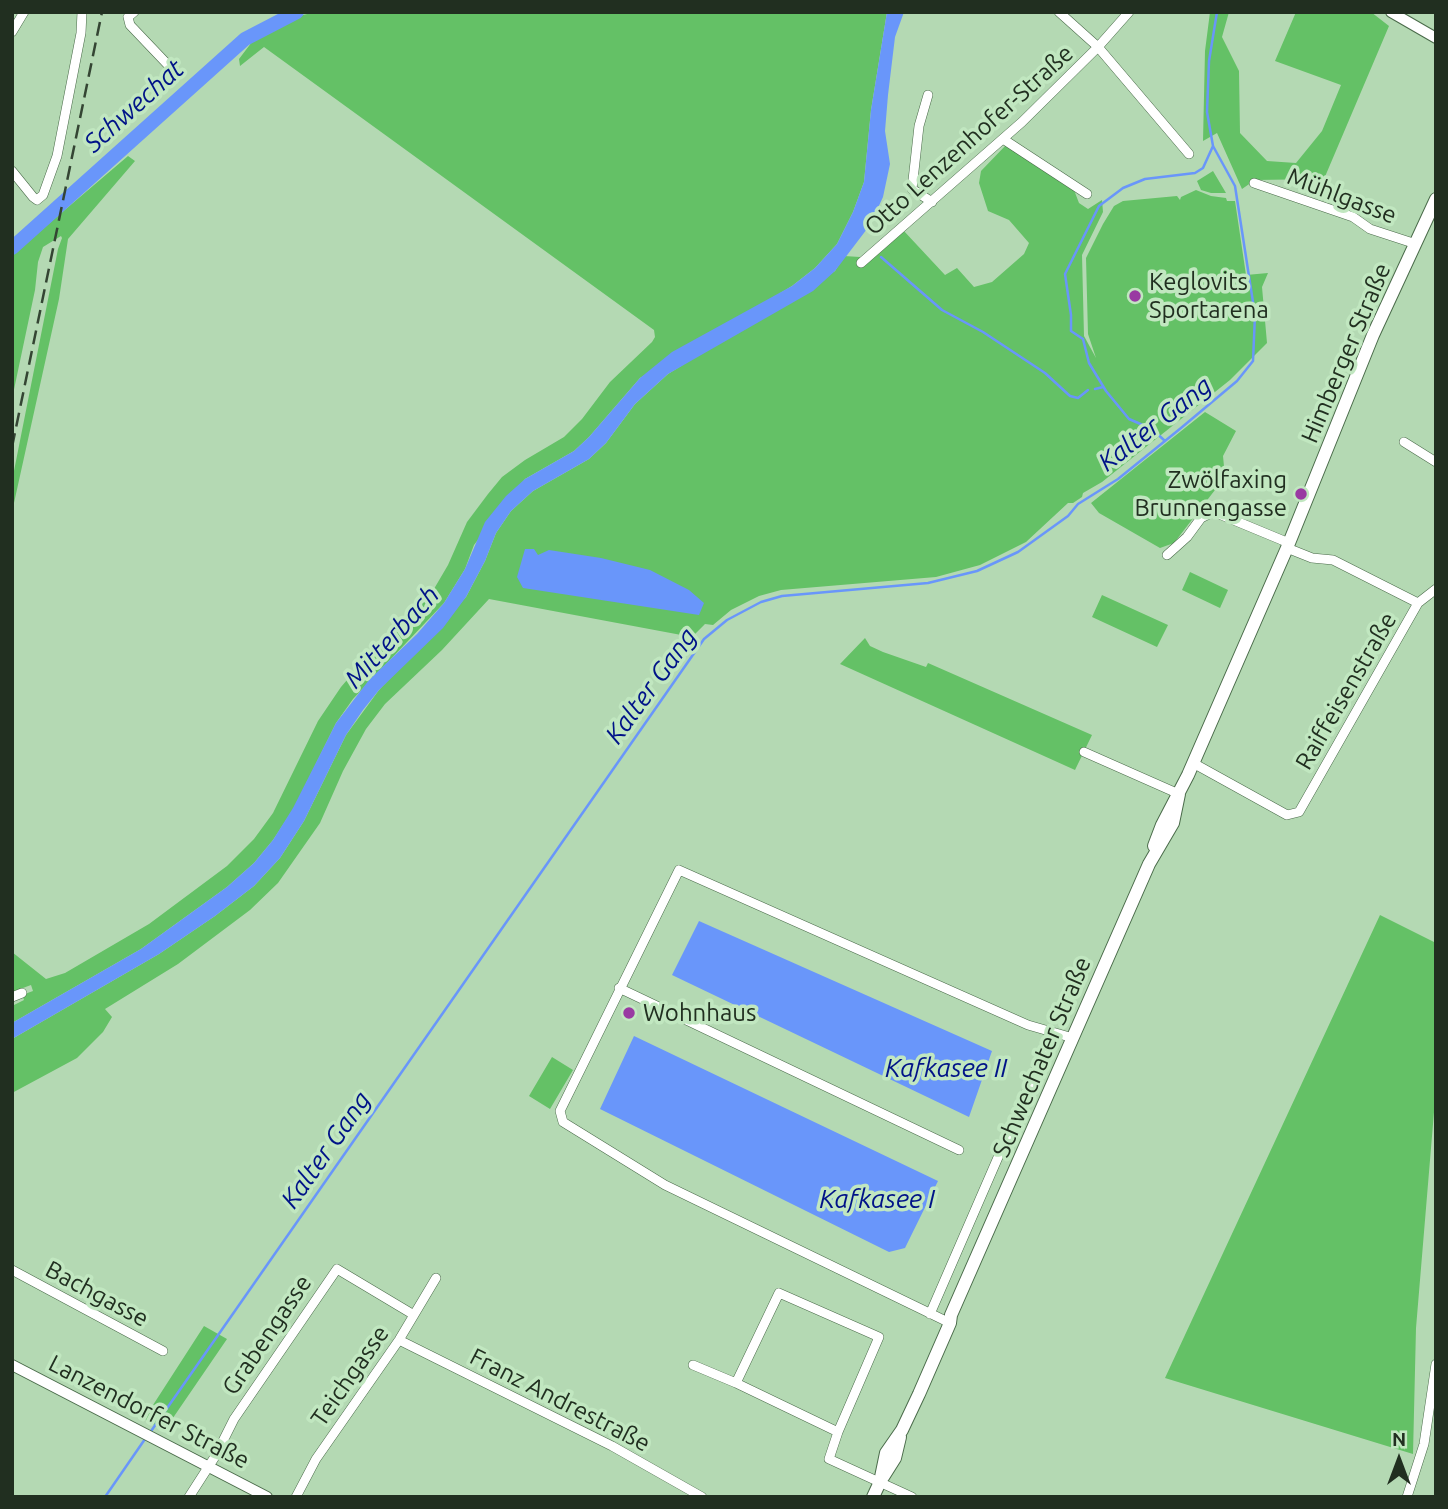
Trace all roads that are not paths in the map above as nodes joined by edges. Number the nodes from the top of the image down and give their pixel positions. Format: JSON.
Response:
{"nodes":[{"id":1,"x":24,"y":12,"type":"edge"},
{"id":2,"x":134,"y":12,"type":"edge"},
{"id":3,"x":1059,"y":12,"type":"edge"},
{"id":4,"x":1129,"y":12,"type":"edge"},
{"id":5,"x":1391,"y":12,"type":"edge"},
{"id":6,"x":78,"y":14,"type":"edge"},
{"id":7,"x":12,"y":32,"type":"edge"},
{"id":8,"x":1436,"y":38,"type":"edge"},
{"id":9,"x":1098,"y":47,"type":"junction"},
{"id":10,"x":170,"y":67,"type":"dead end"},
{"id":11,"x":928,"y":95,"type":"dead end"},
{"id":12,"x":1003,"y":139,"type":"junction"},
{"id":13,"x":1189,"y":154,"type":"dead end"},
{"id":14,"x":12,"y":171,"type":"edge"},
{"id":15,"x":1254,"y":183,"type":"dead end"},
{"id":16,"x":1087,"y":194,"type":"dead end"},
{"id":17,"x":1436,"y":199,"type":"edge"},
{"id":18,"x":932,"y":202,"type":"junction"},
{"id":19,"x":1416,"y":244,"type":"junction"},
{"id":20,"x":861,"y":263,"type":"dead end"},
{"id":21,"x":1404,"y":442,"type":"dead end"},
{"id":22,"x":1436,"y":462,"type":"edge"},
{"id":23,"x":1288,"y":545,"type":"junction"},
{"id":24,"x":1167,"y":555,"type":"dead end"},
{"id":25,"x":1436,"y":589,"type":"edge"},
{"id":26,"x":1418,"y":603,"type":"junction"},
{"id":27,"x":1084,"y":752,"type":"dead end"},
{"id":28,"x":1193,"y":763,"type":"junction"},
{"id":29,"x":1179,"y":794,"type":"junction"},
{"id":30,"x":619,"y":988,"type":"junction"},
{"id":31,"x":1052,"y":1033,"type":"junction"},
{"id":32,"x":1073,"y":1038,"type":"junction"},
{"id":33,"x":959,"y":1150,"type":"dead end"},
{"id":34,"x":12,"y":1270,"type":"edge"},
{"id":35,"x":436,"y":1278,"type":"dead end"},
{"id":36,"x":930,"y":1314,"type":"junction"},
{"id":37,"x":414,"y":1315,"type":"junction"},
{"id":38,"x":950,"y":1323,"type":"junction"},
{"id":39,"x":399,"y":1340,"type":"junction"},
{"id":40,"x":163,"y":1351,"type":"dead end"},
{"id":41,"x":1436,"y":1364,"type":"edge"},
{"id":42,"x":12,"y":1365,"type":"edge"},
{"id":43,"x":693,"y":1365,"type":"dead end"},
{"id":44,"x":736,"y":1383,"type":"junction"},
{"id":45,"x":838,"y":1432,"type":"junction"},
{"id":46,"x":207,"y":1466,"type":"junction"},
{"id":47,"x":880,"y":1482,"type":"junction"},
{"id":48,"x":189,"y":1497,"type":"edge"},
{"id":49,"x":267,"y":1497,"type":"edge"},
{"id":50,"x":296,"y":1497,"type":"edge"},
{"id":51,"x":702,"y":1497,"type":"edge"},
{"id":52,"x":873,"y":1497,"type":"edge"},
{"id":53,"x":912,"y":1497,"type":"edge"},
{"id":54,"x":1407,"y":1497,"type":"edge"}],
"edges":[{"from":1,"to":7,"type":"street"},
{"from":2,"to":10,"type":"street"},
{"from":3,"to":9,"type":"street"},
{"from":4,"to":9,"type":"street","name":"Otto Lenzenhofer-Straße"},
{"from":5,"to":8,"type":"street"},
{"from":6,"to":14,"type":"street"},
{"from":9,"to":12,"type":"street","name":"Otto Lenzenhofer-Straße"},
{"from":9,"to":13,"type":"street"},
{"from":11,"to":18,"type":"street"},
{"from":12,"to":16,"type":"street"},
{"from":12,"to":18,"type":"street","name":"Otto Lenzenhofer-Straße"},
{"from":15,"to":19,"type":"street","name":"Mühlgasse"},
{"from":17,"to":19,"type":"main road","name":"Himberger Straße"},
{"from":18,"to":20,"type":"street","name":"Otto Lenzenhofer-Straße"},
{"from":19,"to":23,"type":"main road","name":"Himberger Straße"},
{"from":21,"to":22,"type":"street"},
{"from":23,"to":24,"type":"street"},
{"from":23,"to":26,"type":"street"},
{"from":23,"to":28,"type":"main road","name":"Himberger Straße"},
{"from":25,"to":26,"type":"street","name":"Raiffeisenstraße"},
{"from":26,"to":28,"type":"street","name":"Raiffeisenstraße"},
{"from":27,"to":29,"type":"street"},
{"from":28,"to":29,"type":"main road","name":"Himberger Straße"},
{"from":29,"to":32,"type":"main road","name":"Schwechater Straße"},
{"from":30,"to":31,"type":"street"},
{"from":30,"to":33,"type":"street"},
{"from":30,"to":36,"type":"street"},
{"from":31,"to":32,"type":"street"},
{"from":31,"to":36,"type":"street"},
{"from":32,"to":38,"type":"main road","name":"Schwechater Straße"},
{"from":34,"to":40,"type":"street","name":"Bachgasse"},
{"from":35,"to":37,"type":"street","name":"Teichgasse"},
{"from":36,"to":38,"type":"street"},
{"from":37,"to":39,"type":"street","name":"Teichgasse"},
{"from":37,"to":46,"type":"street","name":"Grabengasse"},
{"from":38,"to":47,"type":"main road","name":"Schwechater Straße"},
{"from":39,"to":50,"type":"street","name":"Teichgasse"},
{"from":39,"to":51,"type":"street","name":"Franz Andrestraße"},
{"from":41,"to":54,"type":"street"},
{"from":42,"to":46,"type":"street","name":"Lanzendorfer Straße"},
{"from":43,"to":44,"type":"street"},
{"from":44,"to":45,"type":"street"},
{"from":44,"to":45,"type":"street"},
{"from":45,"to":47,"type":"street"},
{"from":46,"to":48,"type":"street"},
{"from":46,"to":49,"type":"street","name":"Lanzendorfer Straße"},
{"from":47,"to":52,"type":"main road","name":"Schwechater Straße"},
{"from":47,"to":53,"type":"street"}]}
